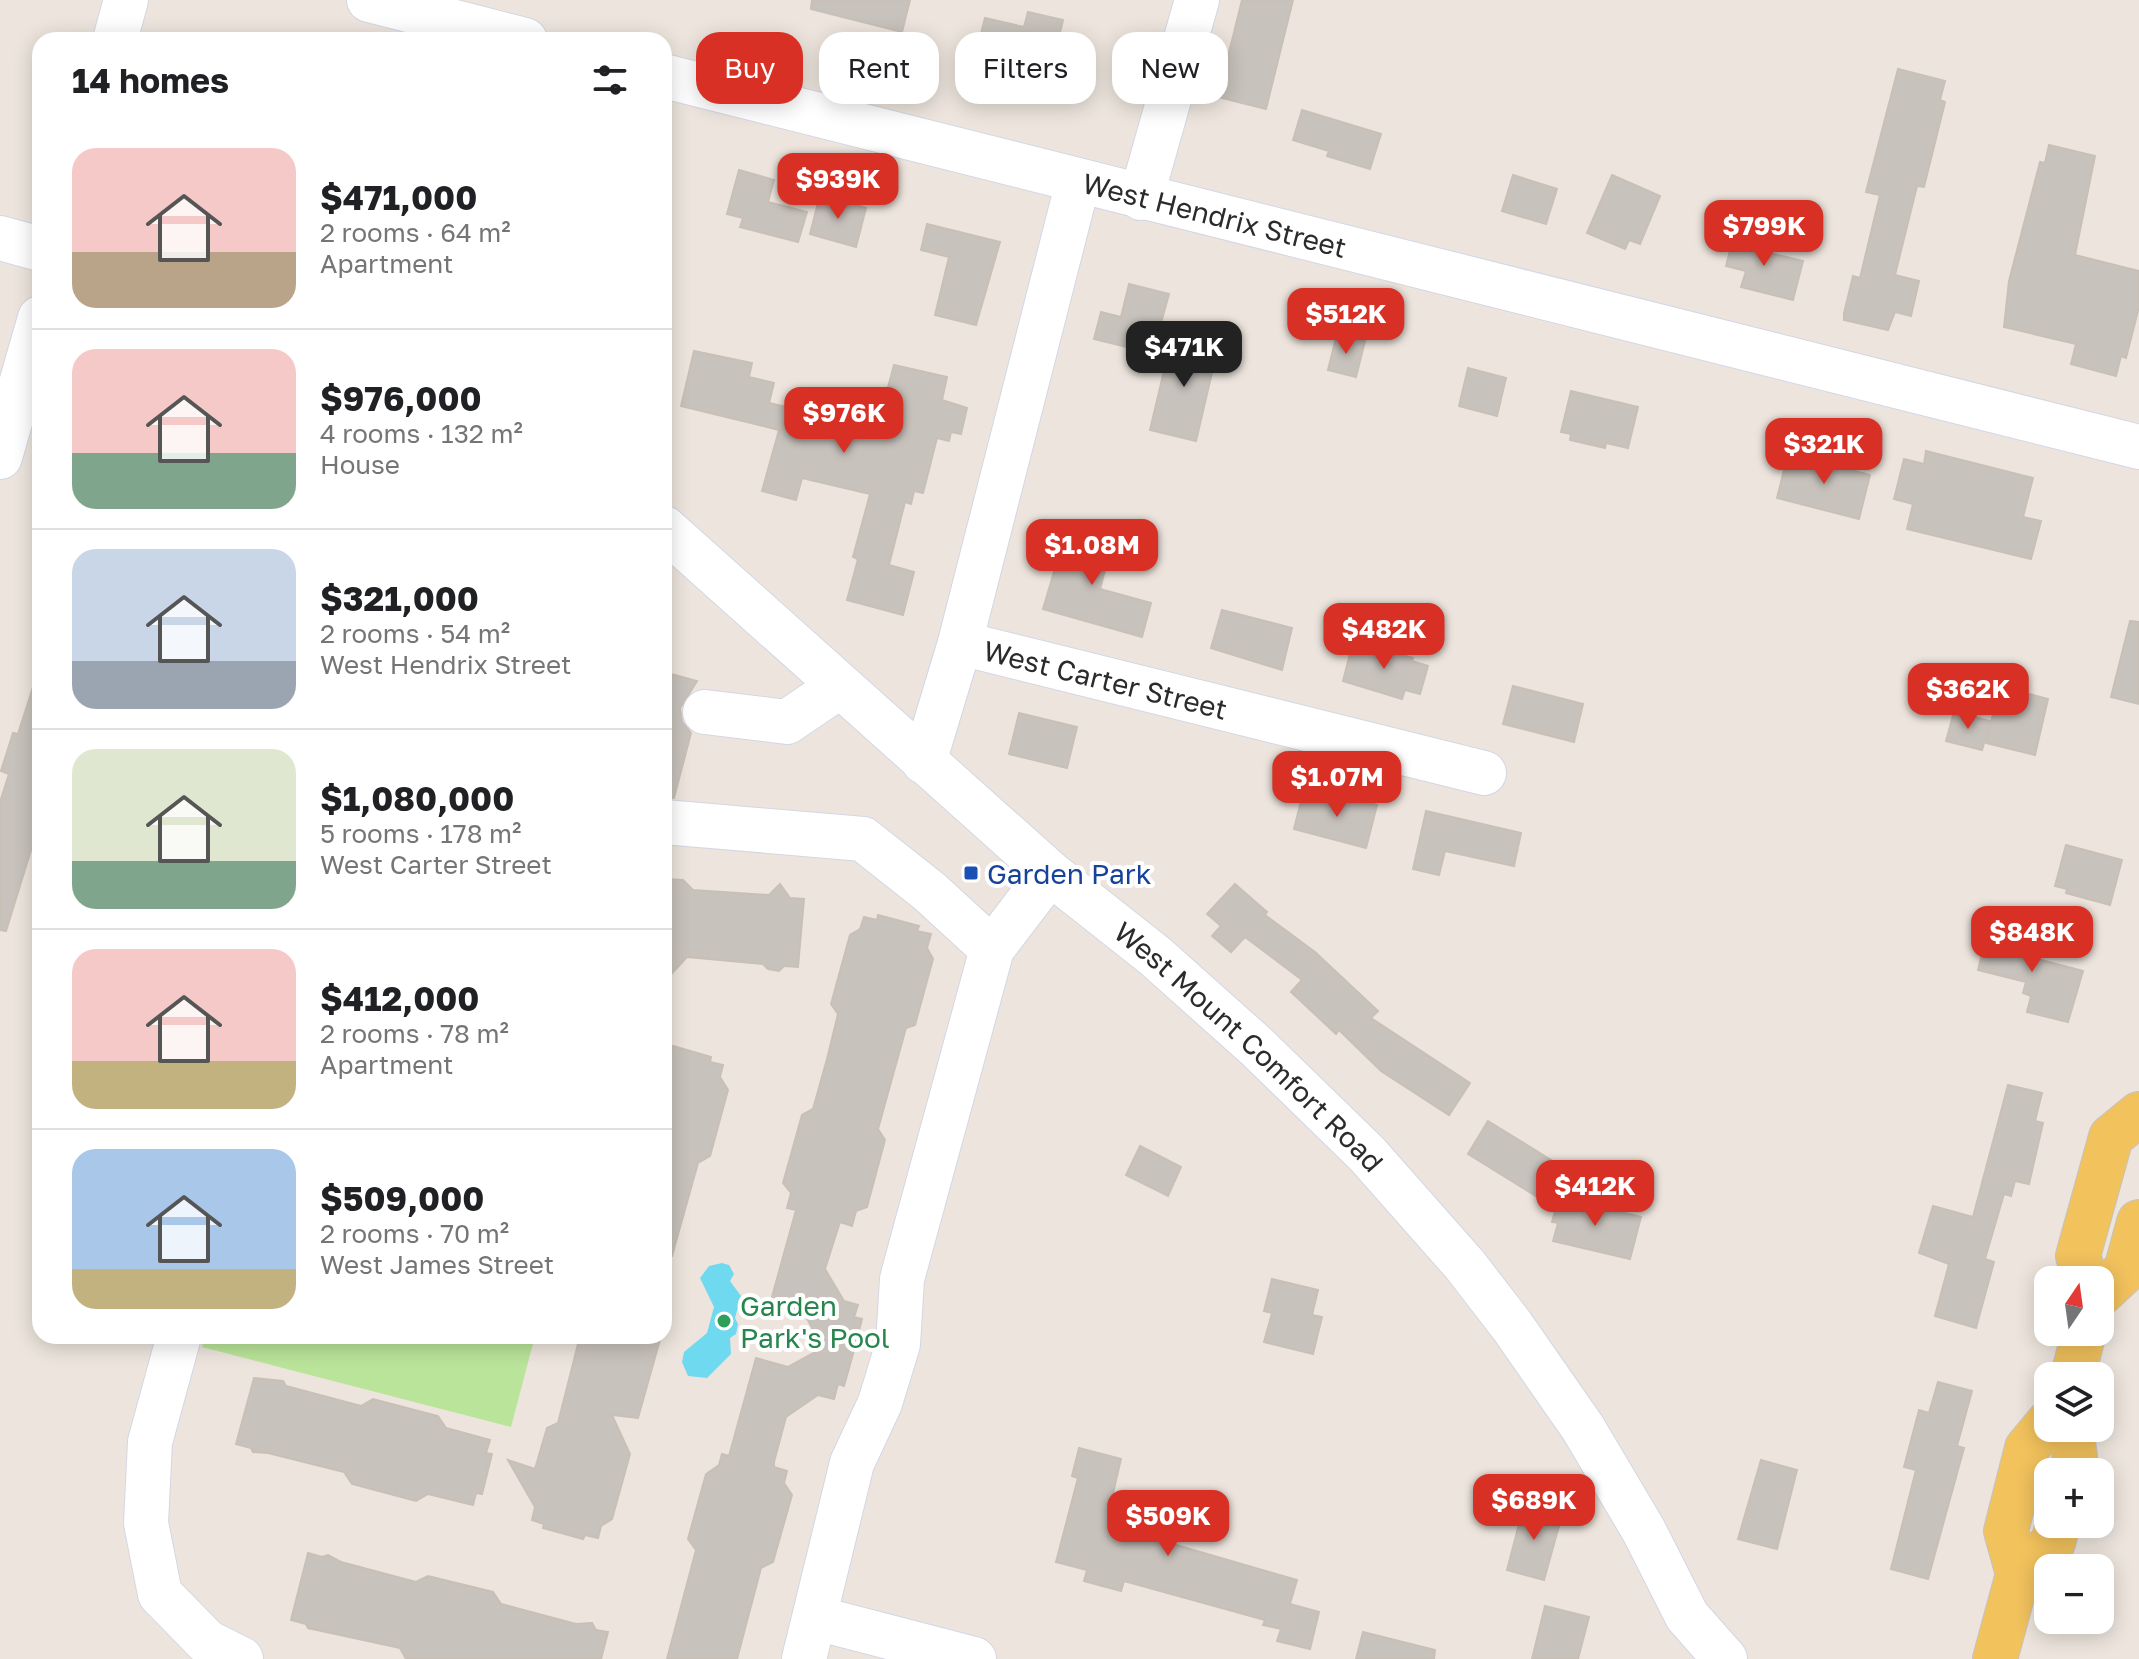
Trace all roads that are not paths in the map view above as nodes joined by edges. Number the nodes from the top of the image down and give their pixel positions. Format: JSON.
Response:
{"nodes":[{"id":1,"x":126,"y":0,"type":"edge"},
{"id":2,"x":369,"y":0,"type":"edge"},
{"id":3,"x":1197,"y":0,"type":"edge"},
{"id":4,"x":117,"y":32,"type":"edge"},
{"id":5,"x":494,"y":32,"type":"edge"},
{"id":6,"x":672,"y":78,"type":"edge"},
{"id":7,"x":1078,"y":182,"type":"junction"},
{"id":8,"x":1141,"y":198,"type":"junction"},
{"id":9,"x":0,"y":238,"type":"edge"},
{"id":10,"x":32,"y":247,"type":"edge"},
{"id":11,"x":32,"y":346,"type":"edge"},
{"id":12,"x":2139,"y":447,"type":"edge"},
{"id":13,"x":0,"y":457,"type":"edge"},
{"id":14,"x":672,"y":535,"type":"edge"},
{"id":15,"x":960,"y":643,"type":"junction"},
{"id":16,"x":840,"y":686,"type":"junction"},
{"id":17,"x":705,"y":712,"type":"dead end"},
{"id":18,"x":924,"y":762,"type":"junction"},
{"id":19,"x":1484,"y":773,"type":"dead end"},
{"id":20,"x":672,"y":823,"type":"edge"},
{"id":21,"x":1050,"y":873,"type":"junction"},
{"id":22,"x":992,"y":949,"type":"junction"},
{"id":23,"x":2139,"y":1114,"type":"edge"},
{"id":24,"x":2139,"y":1222,"type":"edge"},
{"id":25,"x":2081,"y":1266,"type":"edge"},
{"id":26,"x":2114,"y":1281,"type":"edge"},
{"id":27,"x":177,"y":1344,"type":"edge"},
{"id":28,"x":2034,"y":1440,"type":"edge"},
{"id":29,"x":2054,"y":1538,"type":"edge"},
{"id":30,"x":2018,"y":1574,"type":"junction"},
{"id":31,"x":810,"y":1639,"type":"edge"},
{"id":32,"x":962,"y":1658,"type":"edge"},
{"id":33,"x":241,"y":1659,"type":"edge"},
{"id":34,"x":1725,"y":1659,"type":"edge"},
{"id":35,"x":1995,"y":1659,"type":"edge"}],
"edges":[{"from":1,"to":4,"type":"street"},
{"from":2,"to":5,"type":"street"},
{"from":3,"to":8,"type":"street"},
{"from":6,"to":7,"type":"street","name":"West Hendrix Street"},
{"from":7,"to":8,"type":"street","name":"West Hendrix Street"},
{"from":7,"to":15,"type":"street"},
{"from":8,"to":12,"type":"street","name":"West Hendrix Street"},
{"from":9,"to":10,"type":"street"},
{"from":11,"to":13,"type":"street"},
{"from":14,"to":16,"type":"street","name":"West Mount Comfort Road"},
{"from":15,"to":18,"type":"street"},
{"from":15,"to":19,"type":"street","name":"West Carter Street"},
{"from":16,"to":17,"type":"street"},
{"from":16,"to":18,"type":"street","name":"West Mount Comfort Road"},
{"from":18,"to":21,"type":"street","name":"West Mount Comfort Road"},
{"from":20,"to":22,"type":"street"},
{"from":21,"to":22,"type":"street"},
{"from":21,"to":34,"type":"street","name":"West Mount Comfort Road"},
{"from":22,"to":31,"type":"street"},
{"from":23,"to":25,"type":"main road"},
{"from":24,"to":26,"type":"main road"},
{"from":27,"to":33,"type":"street"},
{"from":28,"to":30,"type":"main road"},
{"from":29,"to":30,"type":"main road"},
{"from":30,"to":35,"type":"main road"},
{"from":31,"to":32,"type":"street"}]}
